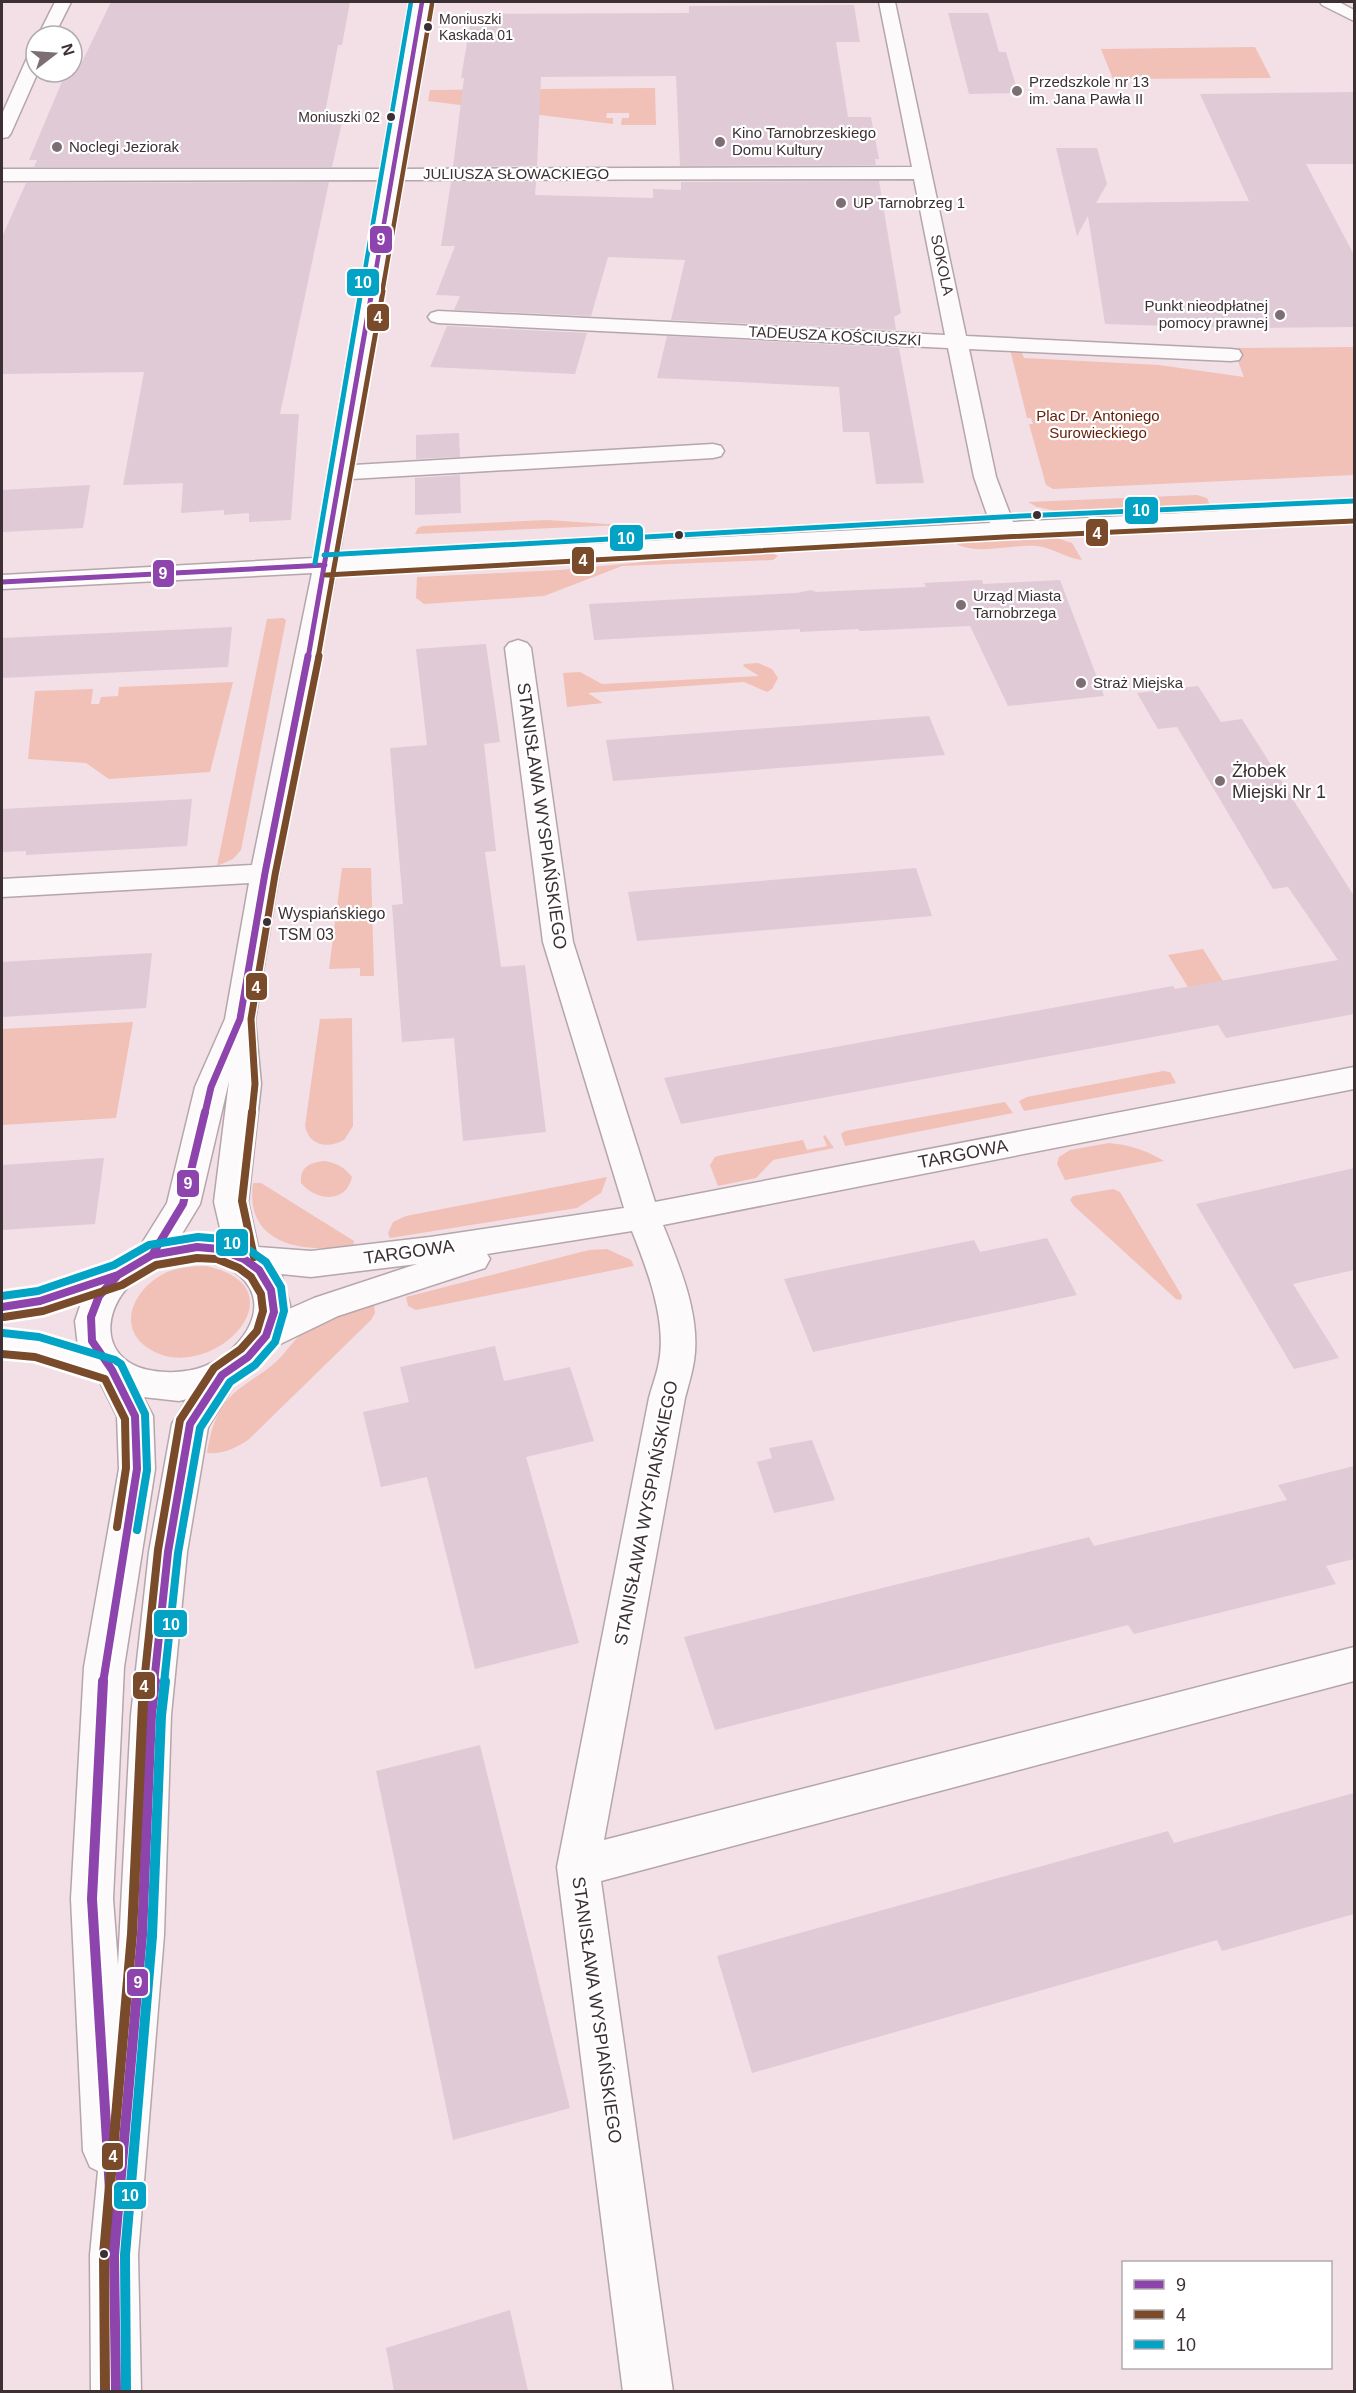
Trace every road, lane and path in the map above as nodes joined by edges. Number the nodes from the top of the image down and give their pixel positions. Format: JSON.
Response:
{"nodes":[{"id":1,"x":63,"y":2,"type":"edge"},
{"id":2,"x":422,"y":2,"type":"edge"},
{"id":3,"x":887,"y":2,"type":"edge"},
{"id":4,"x":1328,"y":2,"type":"edge"},
{"id":5,"x":1354,"y":16,"type":"edge"},
{"id":6,"x":52,"y":24,"type":"edge"},
{"id":7,"x":24,"y":84,"type":"edge"},
{"id":8,"x":2,"y":133,"type":"edge"},
{"id":9,"x":391,"y":173,"type":"junction"},
{"id":10,"x":923,"y":173,"type":"junction"},
{"id":11,"x":2,"y":175,"type":"edge"},
{"id":12,"x":438,"y":317,"type":"dead end"},
{"id":13,"x":958,"y":342,"type":"junction"},
{"id":14,"x":1231,"y":355,"type":"dead end"},
{"id":15,"x":713,"y":451,"type":"dead end"},
{"id":16,"x":340,"y":473,"type":"junction"},
{"id":17,"x":1354,"y":510,"type":"edge"},
{"id":18,"x":1003,"y":527,"type":"junction"},
{"id":19,"x":325,"y":565,"type":"junction"},
{"id":20,"x":2,"y":582,"type":"edge"},
{"id":21,"x":518,"y":648,"type":"dead end"},
{"id":22,"x":265,"y":873,"type":"junction"},
{"id":23,"x":2,"y":888,"type":"edge"},
{"id":24,"x":240,"y":1018,"type":"junction"},
{"id":25,"x":1354,"y":1078,"type":"edge"},
{"id":26,"x":643,"y":1217,"type":"junction"},
{"id":27,"x":572,"y":1228,"type":"junction"},
{"id":28,"x":152,"y":1255,"type":"junction"},
{"id":29,"x":244,"y":1259,"type":"junction"},
{"id":30,"x":118,"y":1275,"type":"junction"},
{"id":31,"x":2,"y":1307,"type":"edge"},
{"id":32,"x":266,"y":1336,"type":"junction"},
{"id":33,"x":2,"y":1343,"type":"edge"},
{"id":34,"x":112,"y":1370,"type":"junction"},
{"id":35,"x":222,"y":1375,"type":"junction"},
{"id":36,"x":1354,"y":1664,"type":"edge"},
{"id":37,"x":578,"y":1867,"type":"junction"},
{"id":38,"x":114,"y":2255,"type":"junction"},
{"id":39,"x":116,"y":2391,"type":"edge"},
{"id":40,"x":648,"y":2391,"type":"edge"}],
"edges":[{"from":1,"to":6,"type":"street"},
{"from":2,"to":9,"type":"street"},
{"from":3,"to":10,"type":"street","name":"SOKOLA"},
{"from":4,"to":5,"type":"street"},
{"from":7,"to":8,"type":"street"},
{"from":9,"to":10,"type":"street","name":"JULIUSZA SŁOWACKIEGO"},
{"from":9,"to":11,"type":"street","name":"JULIUSZA SŁOWACKIEGO"},
{"from":9,"to":16,"type":"street"},
{"from":10,"to":13,"type":"street","name":"SOKOLA"},
{"from":12,"to":13,"type":"street","name":"TADEUSZA KOŚCIUSZKI"},
{"from":13,"to":14,"type":"street","name":"TADEUSZA KOŚCIUSZKI"},
{"from":13,"to":18,"type":"street","name":"SOKOLA"},
{"from":15,"to":16,"type":"street"},
{"from":16,"to":19,"type":"street"},
{"from":17,"to":18,"type":"street"},
{"from":18,"to":19,"type":"street"},
{"from":19,"to":20,"type":"street"},
{"from":19,"to":22,"type":"street"},
{"from":21,"to":26,"type":"street","name":"STANISŁAWA WYSPIAŃSKIEGO"},
{"from":22,"to":23,"type":"street"},
{"from":22,"to":24,"type":"street"},
{"from":24,"to":28,"type":"street"},
{"from":24,"to":29,"type":"street"},
{"from":25,"to":26,"type":"street","name":"TARGOWA"},
{"from":26,"to":27,"type":"street","name":"TARGOWA"},
{"from":26,"to":37,"type":"street","name":"STANISŁAWA WYSPIAŃSKIEGO"},
{"from":27,"to":29,"type":"street","name":"TARGOWA"},
{"from":27,"to":32,"type":"street","name":"TARGOWA"},
{"from":28,"to":29,"type":"street"},
{"from":28,"to":30,"type":"street"},
{"from":29,"to":32,"type":"street"},
{"from":30,"to":31,"type":"street"},
{"from":30,"to":34,"type":"street"},
{"from":32,"to":35,"type":"street"},
{"from":33,"to":34,"type":"street"},
{"from":34,"to":35,"type":"street"},
{"from":34,"to":38,"type":"street"},
{"from":35,"to":38,"type":"street"},
{"from":36,"to":37,"type":"street"},
{"from":37,"to":40,"type":"street","name":"STANISŁAWA WYSPIAŃSKIEGO"},
{"from":38,"to":39,"type":"street"}]}
